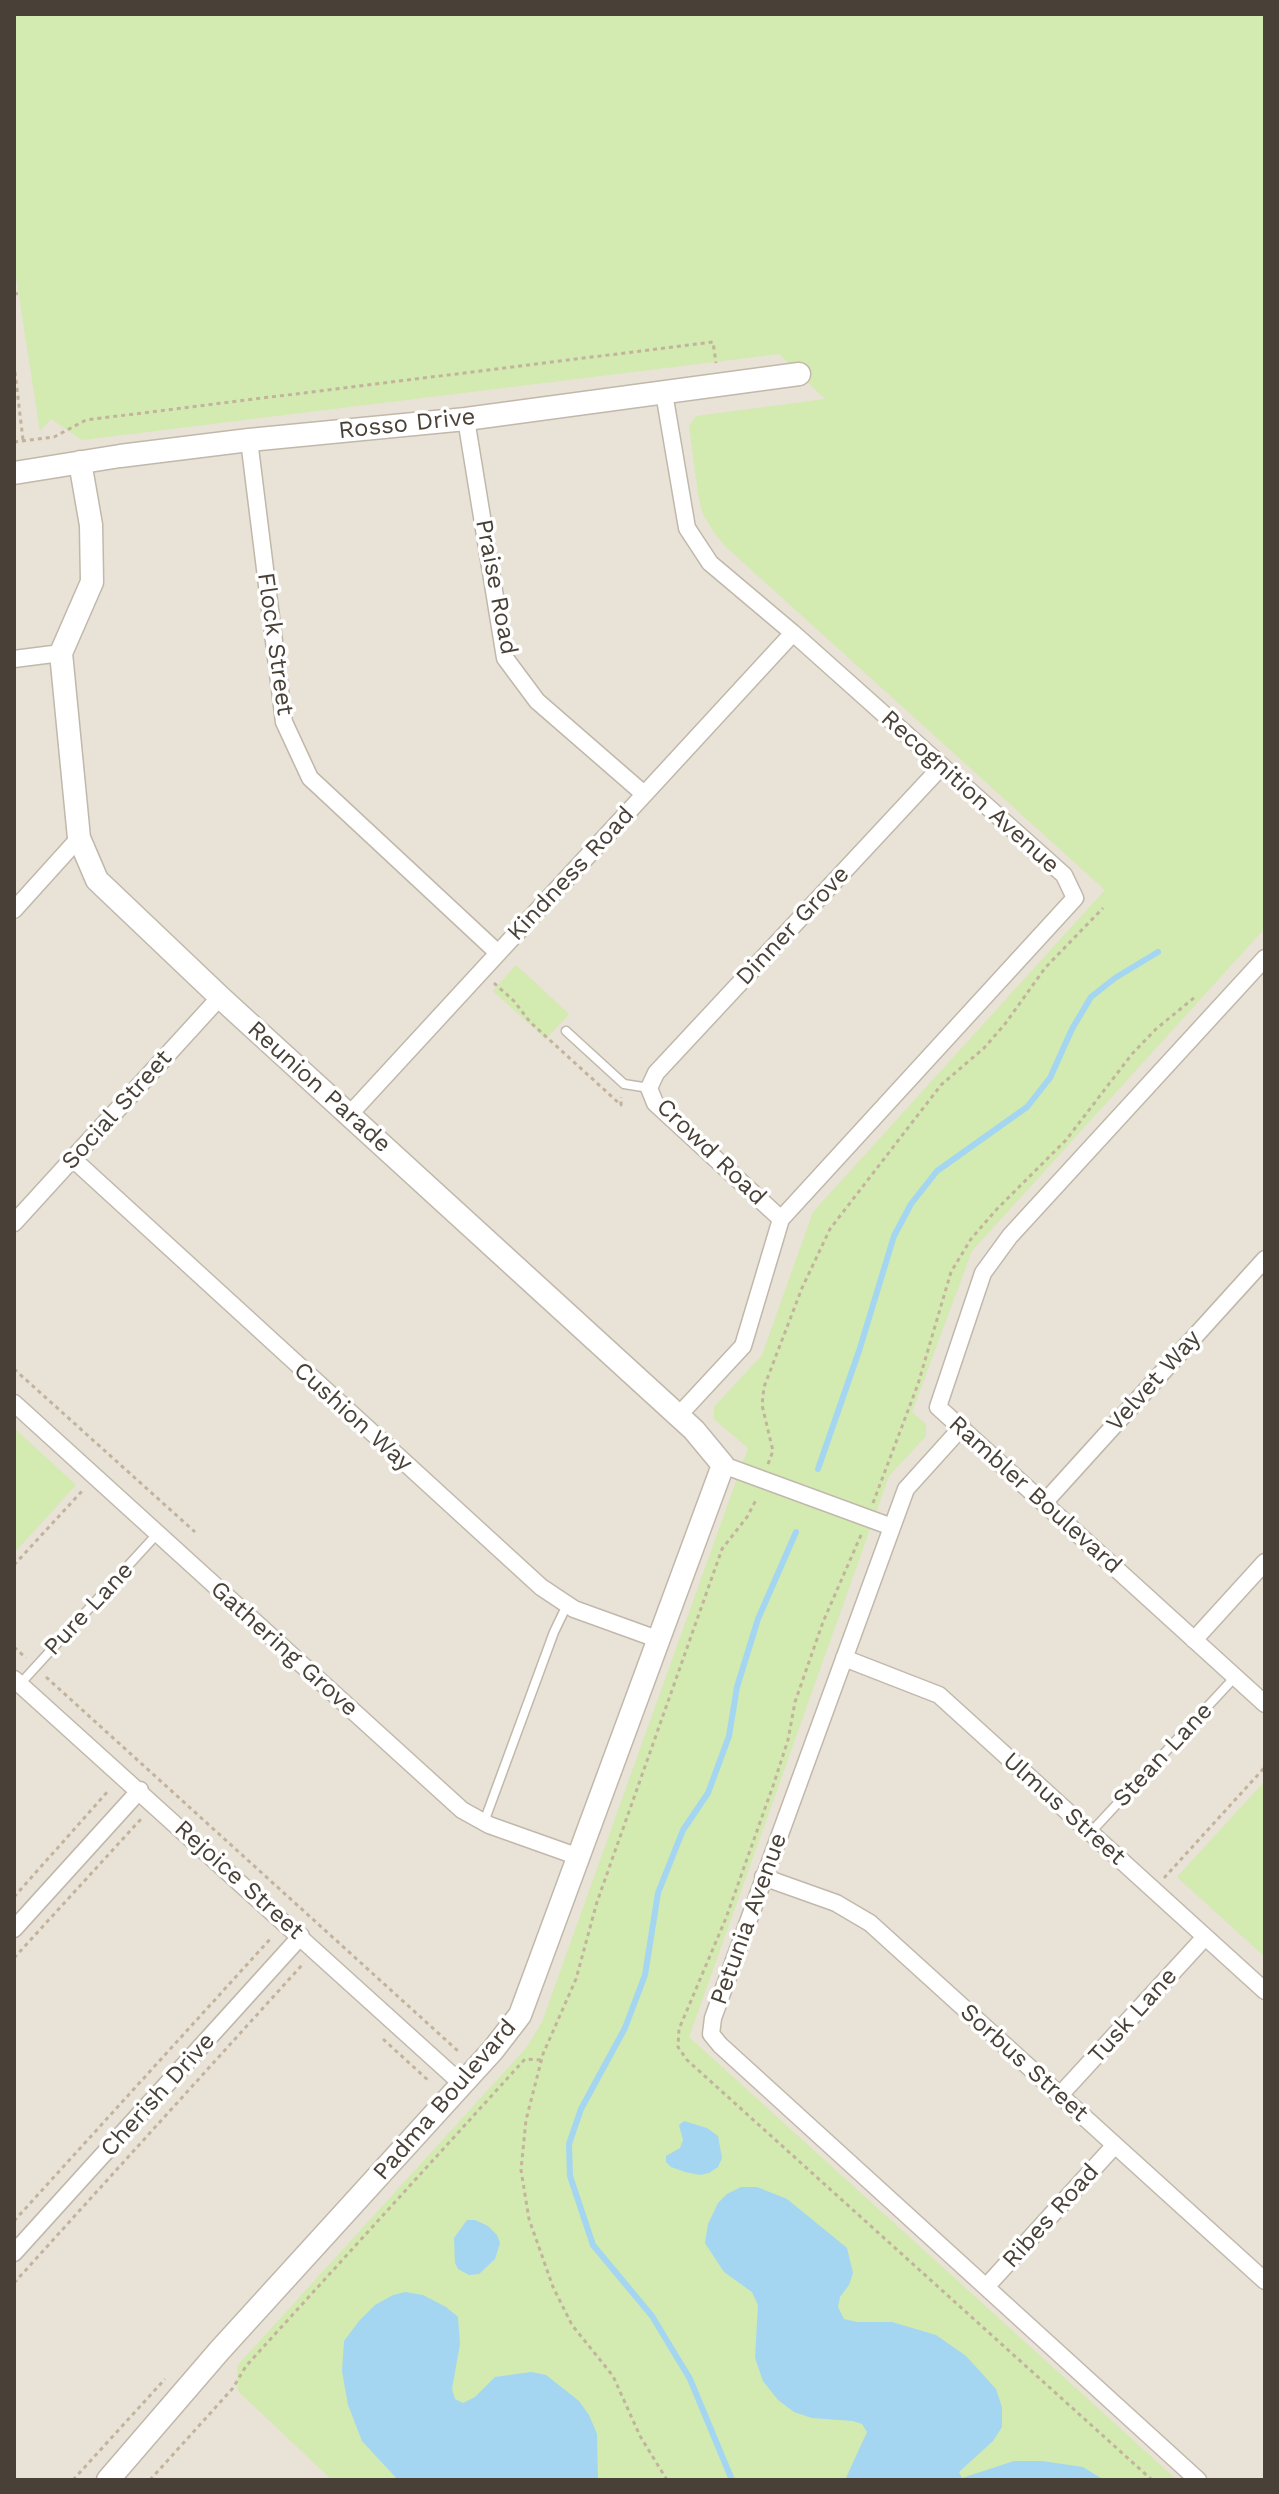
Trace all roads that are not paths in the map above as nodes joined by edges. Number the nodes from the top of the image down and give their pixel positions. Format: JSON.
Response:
{"nodes":[{"id":1,"x":799,"y":374,"type":"dead end"},
{"id":2,"x":664,"y":393,"type":"junction"},
{"id":3,"x":466,"y":419,"type":"junction"},
{"id":4,"x":249,"y":440,"type":"junction"},
{"id":5,"x":80,"y":462,"type":"junction"},
{"id":6,"x":14,"y":473,"type":"edge"},
{"id":7,"x":793,"y":633,"type":"junction"},
{"id":8,"x":61,"y":653,"type":"junction"},
{"id":9,"x":14,"y":659,"type":"edge"},
{"id":10,"x":941,"y":767,"type":"junction"},
{"id":11,"x":644,"y":794,"type":"junction"},
{"id":12,"x":79,"y":838,"type":"junction"},
{"id":13,"x":14,"y":910,"type":"edge"},
{"id":14,"x":498,"y":953,"type":"junction"},
{"id":15,"x":1265,"y":958,"type":"edge"},
{"id":16,"x":220,"y":997,"type":"junction"},
{"id":17,"x":566,"y":1031,"type":"dead end"},
{"id":18,"x":649,"y":1088,"type":"junction"},
{"id":19,"x":349,"y":1115,"type":"junction"},
{"id":20,"x":73,"y":1159,"type":"junction"},
{"id":21,"x":781,"y":1219,"type":"junction"},
{"id":22,"x":14,"y":1223,"type":"edge"},
{"id":23,"x":1265,"y":1259,"type":"edge"},
{"id":24,"x":14,"y":1403,"type":"edge"},
{"id":25,"x":678,"y":1416,"type":"junction"},
{"id":26,"x":962,"y":1427,"type":"junction"},
{"id":27,"x":723,"y":1465,"type":"junction"},
{"id":28,"x":1044,"y":1503,"type":"junction"},
{"id":29,"x":892,"y":1527,"type":"junction"},
{"id":30,"x":158,"y":1533,"type":"junction"},
{"id":31,"x":1265,"y":1562,"type":"edge"},
{"id":32,"x":567,"y":1605,"type":"junction"},
{"id":33,"x":657,"y":1639,"type":"junction"},
{"id":34,"x":1194,"y":1640,"type":"junction"},
{"id":35,"x":844,"y":1658,"type":"junction"},
{"id":36,"x":1235,"y":1677,"type":"junction"},
{"id":37,"x":17,"y":1681,"type":"edge"},
{"id":38,"x":1265,"y":1704,"type":"edge"},
{"id":39,"x":140,"y":1790,"type":"junction"},
{"id":40,"x":484,"y":1823,"type":"junction"},
{"id":41,"x":1090,"y":1832,"type":"junction"},
{"id":42,"x":579,"y":1857,"type":"junction"},
{"id":43,"x":763,"y":1877,"type":"junction"},
{"id":44,"x":14,"y":1929,"type":"edge"},
{"id":45,"x":301,"y":1936,"type":"junction"},
{"id":46,"x":1205,"y":1937,"type":"junction"},
{"id":47,"x":1265,"y":1991,"type":"edge"},
{"id":48,"x":462,"y":2084,"type":"junction"},
{"id":49,"x":1060,"y":2095,"type":"junction"},
{"id":50,"x":1115,"y":2145,"type":"junction"},
{"id":51,"x":14,"y":2253,"type":"edge"},
{"id":52,"x":1265,"y":2281,"type":"edge"},
{"id":53,"x":986,"y":2287,"type":"junction"},
{"id":54,"x":108,"y":2480,"type":"edge"},
{"id":55,"x":1198,"y":2480,"type":"edge"}],
"edges":[{"from":1,"to":2,"type":"street","name":"Rosso Drive"},
{"from":2,"to":3,"type":"street","name":"Rosso Drive"},
{"from":2,"to":7,"type":"street","name":"Recognition Avenue"},
{"from":3,"to":4,"type":"street","name":"Rosso Drive"},
{"from":3,"to":11,"type":"street","name":"Praise Road"},
{"from":4,"to":5,"type":"street","name":"Rosso Drive"},
{"from":4,"to":14,"type":"street","name":"Flock Street"},
{"from":5,"to":6,"type":"street","name":"Rosso Drive"},
{"from":5,"to":8,"type":"street","name":"Reunion Parade"},
{"from":7,"to":10,"type":"street","name":"Recognition Avenue"},
{"from":7,"to":11,"type":"street","name":"Kindness Road"},
{"from":8,"to":9,"type":"street"},
{"from":8,"to":12,"type":"street","name":"Reunion Parade"},
{"from":10,"to":18,"type":"street","name":"Dinner Grove"},
{"from":10,"to":21,"type":"street","name":"Recognition Avenue"},
{"from":11,"to":14,"type":"street","name":"Kindness Road"},
{"from":12,"to":13,"type":"street"},
{"from":12,"to":16,"type":"street","name":"Reunion Parade"},
{"from":14,"to":19,"type":"street","name":"Kindness Road"},
{"from":15,"to":26,"type":"street","name":"Rambler Boulevard"},
{"from":16,"to":19,"type":"street","name":"Reunion Parade"},
{"from":16,"to":20,"type":"street","name":"Social Street"},
{"from":17,"to":18,"type":"lane","name":"Crowd Road"},
{"from":18,"to":21,"type":"street","name":"Crowd Road"},
{"from":19,"to":25,"type":"street","name":"Reunion Parade"},
{"from":20,"to":22,"type":"street","name":"Social Street"},
{"from":20,"to":32,"type":"street","name":"Cushion Way"},
{"from":21,"to":25,"type":"street","name":"Recognition Avenue"},
{"from":23,"to":28,"type":"street","name":"Velvet Way"},
{"from":24,"to":30,"type":"street","name":"Gathering Grove"},
{"from":25,"to":27,"type":"street","name":"Reunion Parade"},
{"from":26,"to":28,"type":"street","name":"Rambler Boulevard"},
{"from":26,"to":29,"type":"street","name":"Petunia Avenue"},
{"from":27,"to":29,"type":"street","name":"Reunion Parade"},
{"from":27,"to":33,"type":"street","name":"Padma Boulevard"},
{"from":28,"to":34,"type":"street","name":"Rambler Boulevard"},
{"from":29,"to":35,"type":"street","name":"Petunia Avenue"},
{"from":30,"to":37,"type":"lane","name":"Pure Lane"},
{"from":30,"to":40,"type":"street","name":"Gathering Grove"},
{"from":31,"to":34,"type":"street"},
{"from":32,"to":33,"type":"street","name":"Cushion Way"},
{"from":32,"to":40,"type":"lane"},
{"from":33,"to":42,"type":"street","name":"Padma Boulevard"},
{"from":34,"to":36,"type":"street","name":"Rambler Boulevard"},
{"from":35,"to":41,"type":"street","name":"Ulmus Street"},
{"from":35,"to":43,"type":"street","name":"Petunia Avenue"},
{"from":36,"to":38,"type":"street","name":"Rambler Boulevard"},
{"from":36,"to":41,"type":"lane","name":"Stean Lane"},
{"from":37,"to":39,"type":"street","name":"Rejoice Street"},
{"from":39,"to":44,"type":"street"},
{"from":39,"to":45,"type":"street","name":"Rejoice Street"},
{"from":40,"to":42,"type":"street","name":"Gathering Grove"},
{"from":41,"to":46,"type":"street","name":"Ulmus Street"},
{"from":42,"to":48,"type":"street","name":"Padma Boulevard"},
{"from":43,"to":49,"type":"street","name":"Sorbus Street"},
{"from":43,"to":53,"type":"street","name":"Petunia Avenue"},
{"from":45,"to":48,"type":"street","name":"Rejoice Street"},
{"from":45,"to":51,"type":"street","name":"Cherish Drive"},
{"from":46,"to":47,"type":"street","name":"Ulmus Street"},
{"from":46,"to":49,"type":"street","name":"Tusk Lane"},
{"from":48,"to":54,"type":"street","name":"Padma Boulevard"},
{"from":49,"to":50,"type":"street","name":"Sorbus Street"},
{"from":50,"to":52,"type":"street","name":"Sorbus Street"},
{"from":50,"to":53,"type":"street","name":"Ribes Road"},
{"from":53,"to":55,"type":"street","name":"Petunia Avenue"}]}
